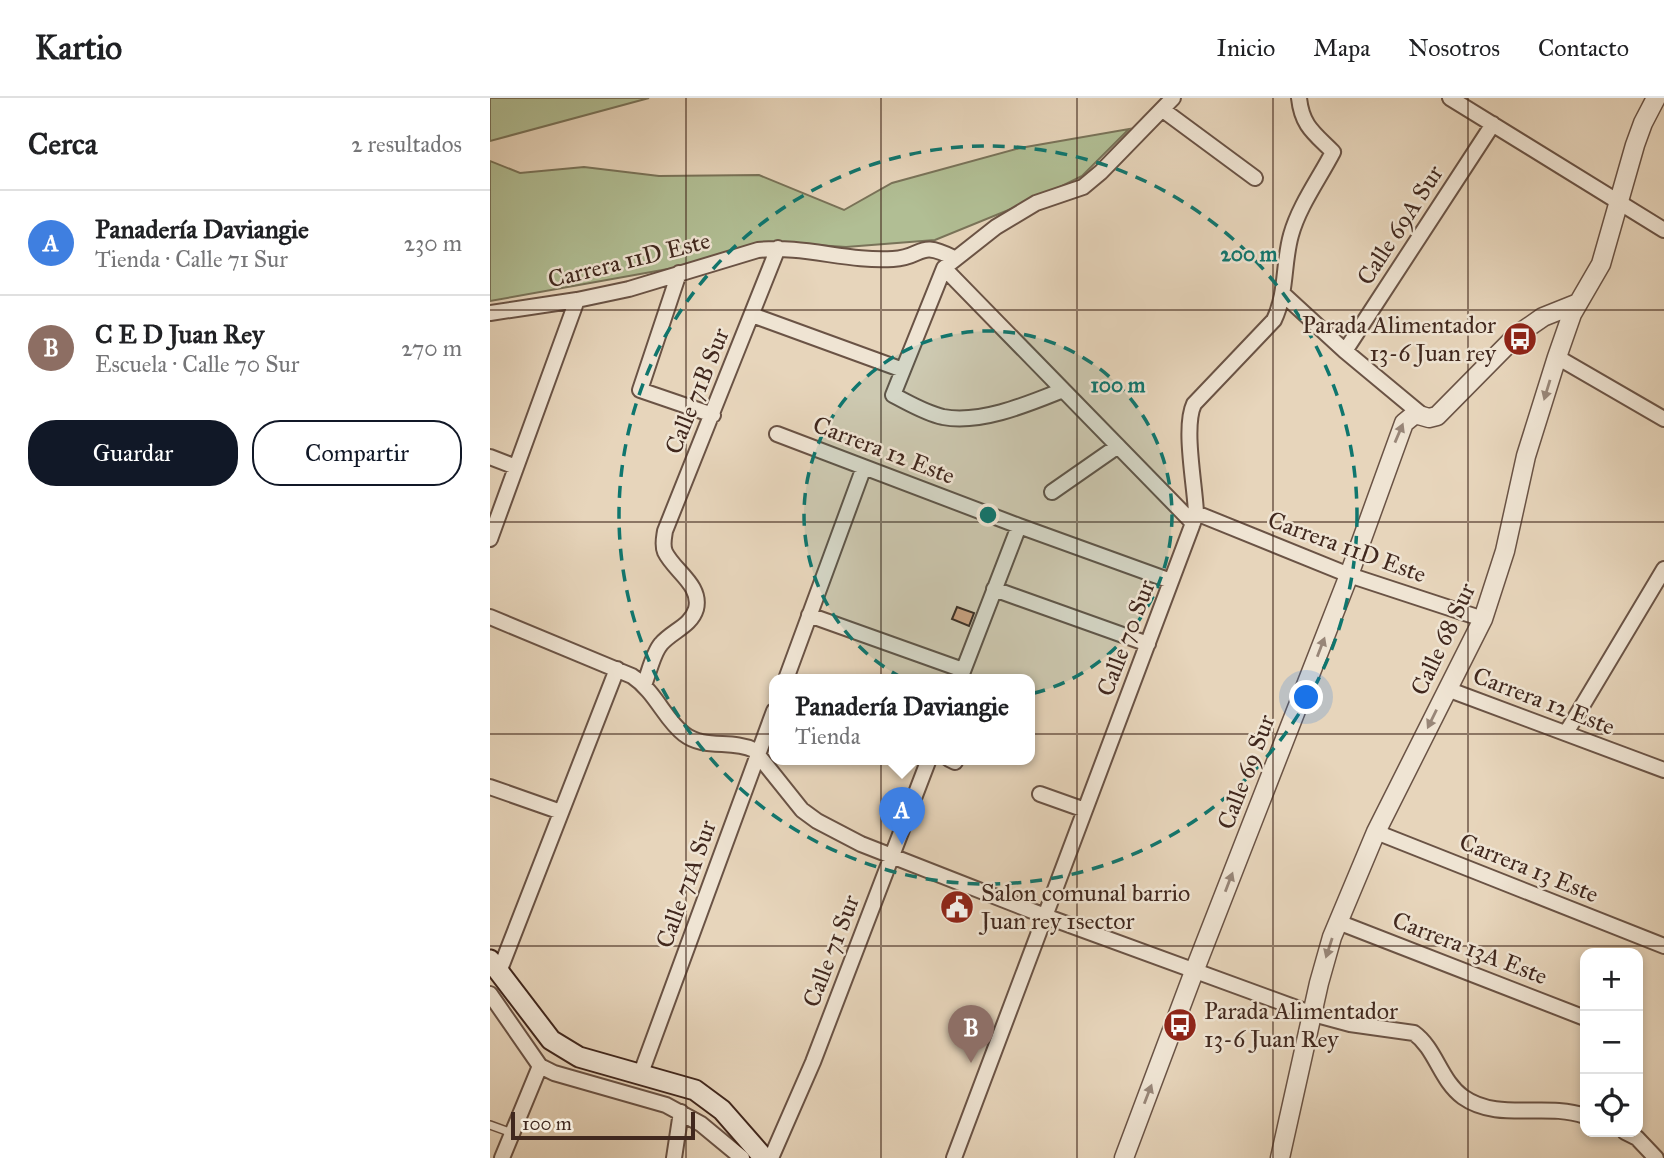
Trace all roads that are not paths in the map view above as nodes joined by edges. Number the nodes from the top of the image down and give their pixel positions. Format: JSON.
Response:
{"nodes":[{"id":1,"x":1173,"y":98,"type":"edge"},
{"id":2,"x":1299,"y":98,"type":"edge"},
{"id":3,"x":1450,"y":98,"type":"edge"},
{"id":4,"x":1656,"y":98,"type":"edge"},
{"id":5,"x":1163,"y":110,"type":"junction"},
{"id":6,"x":1493,"y":124,"type":"junction"},
{"id":7,"x":1255,"y":178,"type":"dead end"},
{"id":8,"x":1619,"y":203,"type":"junction"},
{"id":9,"x":1664,"y":230,"type":"edge"},
{"id":10,"x":778,"y":248,"type":"junction"},
{"id":11,"x":949,"y":263,"type":"junction"},
{"id":12,"x":680,"y":273,"type":"junction"},
{"id":13,"x":1283,"y":293,"type":"junction"},
{"id":14,"x":578,"y":300,"type":"junction"},
{"id":15,"x":1578,"y":303,"type":"junction"},
{"id":16,"x":490,"y":313,"type":"edge"},
{"id":17,"x":752,"y":315,"type":"junction"},
{"id":18,"x":1345,"y":351,"type":"junction"},
{"id":19,"x":1557,"y":357,"type":"junction"},
{"id":20,"x":903,"y":370,"type":"junction"},
{"id":21,"x":1063,"y":390,"type":"junction"},
{"id":22,"x":713,"y":415,"type":"junction"},
{"id":23,"x":1422,"y":415,"type":"junction"},
{"id":24,"x":1664,"y":419,"type":"edge"},
{"id":25,"x":777,"y":433,"type":"dead end"},
{"id":26,"x":1118,"y":446,"type":"junction"},
{"id":27,"x":490,"y":457,"type":"edge"},
{"id":28,"x":516,"y":467,"type":"junction"},
{"id":29,"x":864,"y":467,"type":"junction"},
{"id":30,"x":1052,"y":492,"type":"dead end"},
{"id":31,"x":1195,"y":518,"type":"junction"},
{"id":32,"x":1018,"y":526,"type":"junction"},
{"id":33,"x":490,"y":539,"type":"edge"},
{"id":34,"x":1664,"y":569,"type":"edge"},
{"id":35,"x":1349,"y":575,"type":"junction"},
{"id":36,"x":1171,"y":581,"type":"junction"},
{"id":37,"x":994,"y":589,"type":"junction"},
{"id":38,"x":809,"y":615,"type":"junction"},
{"id":39,"x":490,"y":617,"type":"edge"},
{"id":40,"x":1483,"y":619,"type":"junction"},
{"id":41,"x":1148,"y":644,"type":"junction"},
{"id":42,"x":617,"y":669,"type":"junction"},
{"id":43,"x":788,"y":674,"type":"edge"},
{"id":44,"x":959,"y":674,"type":"edge"},
{"id":45,"x":962,"y":674,"type":"edge"},
{"id":46,"x":644,"y":685,"type":"junction"},
{"id":47,"x":1447,"y":689,"type":"junction"},
{"id":48,"x":769,"y":724,"type":"edge"},
{"id":49,"x":1566,"y":733,"type":"junction"},
{"id":50,"x":758,"y":754,"type":"junction"},
{"id":51,"x":927,"y":765,"type":"edge"},
{"id":52,"x":1664,"y":770,"type":"edge"},
{"id":53,"x":490,"y":787,"type":"edge"},
{"id":54,"x":1040,"y":794,"type":"dead end"},
{"id":55,"x":1085,"y":810,"type":"junction"},
{"id":56,"x":561,"y":812,"type":"junction"},
{"id":57,"x":1376,"y":832,"type":"junction"},
{"id":58,"x":892,"y":856,"type":"junction"},
{"id":59,"x":1045,"y":916,"type":"junction"},
{"id":60,"x":1338,"y":922,"type":"junction"},
{"id":61,"x":1664,"y":946,"type":"edge"},
{"id":62,"x":495,"y":966,"type":"edge"},
{"id":63,"x":1195,"y":969,"type":"junction"},
{"id":64,"x":490,"y":994,"type":"edge"},
{"id":65,"x":1313,"y":1014,"type":"junction"},
{"id":66,"x":1580,"y":1016,"type":"edge"},
{"id":67,"x":540,"y":1066,"type":"junction"},
{"id":68,"x":640,"y":1073,"type":"junction"},
{"id":69,"x":681,"y":1112,"type":"junction"},
{"id":70,"x":1580,"y":1115,"type":"edge"},
{"id":71,"x":490,"y":1125,"type":"edge"},
{"id":72,"x":512,"y":1133,"type":"junction"},
{"id":73,"x":1634,"y":1137,"type":"edge"},
{"id":74,"x":502,"y":1158,"type":"edge"},
{"id":75,"x":674,"y":1158,"type":"edge"},
{"id":76,"x":742,"y":1158,"type":"edge"},
{"id":77,"x":764,"y":1158,"type":"edge"},
{"id":78,"x":771,"y":1158,"type":"edge"},
{"id":79,"x":954,"y":1158,"type":"edge"},
{"id":80,"x":1124,"y":1158,"type":"edge"},
{"id":81,"x":1280,"y":1158,"type":"edge"},
{"id":82,"x":1656,"y":1158,"type":"edge"}],
"edges":[{"from":1,"to":5,"type":"street"},
{"from":2,"to":13,"type":"street","name":"Calle 70 Sur"},
{"from":3,"to":6,"type":"street"},
{"from":4,"to":8,"type":"street","name":"Calle 68 Sur"},
{"from":5,"to":7,"type":"street"},
{"from":5,"to":11,"type":"street"},
{"from":6,"to":8,"type":"street"},
{"from":6,"to":18,"type":"street","name":"Calle 69A Sur"},
{"from":8,"to":9,"type":"street"},
{"from":8,"to":15,"type":"street","name":"Calle 68 Sur"},
{"from":10,"to":11,"type":"street","name":"Carrera 11D Este"},
{"from":10,"to":12,"type":"street","name":"Carrera 11D Este"},
{"from":10,"to":17,"type":"street","name":"Calle 71B Sur"},
{"from":11,"to":20,"type":"street"},
{"from":11,"to":21,"type":"street"},
{"from":12,"to":14,"type":"street","name":"Carrera 11D Este"},
{"from":12,"to":22,"type":"street"},
{"from":13,"to":18,"type":"street"},
{"from":13,"to":31,"type":"street","name":"Calle 70 Sur"},
{"from":14,"to":16,"type":"street","name":"Carrera 11D Este"},
{"from":14,"to":28,"type":"street"},
{"from":15,"to":19,"type":"street","name":"Calle 68 Sur"},
{"from":15,"to":23,"type":"street","name":"Calle 69 Sur"},
{"from":17,"to":20,"type":"street"},
{"from":17,"to":22,"type":"street","name":"Calle 71B Sur"},
{"from":18,"to":23,"type":"street"},
{"from":19,"to":24,"type":"street"},
{"from":19,"to":40,"type":"street","name":"Calle 68 Sur","one_way":true},
{"from":20,"to":21,"type":"street"},
{"from":21,"to":26,"type":"street"},
{"from":22,"to":46,"type":"street","name":"Calle 71B Sur"},
{"from":35,"to":23,"type":"street","name":"Calle 69 Sur","one_way":true},
{"from":25,"to":29,"type":"street","name":"Carrera 12 Este"},
{"from":26,"to":30,"type":"street"},
{"from":26,"to":31,"type":"street"},
{"from":27,"to":28,"type":"street"},
{"from":28,"to":33,"type":"street"},
{"from":29,"to":32,"type":"street","name":"Carrera 12 Este"},
{"from":29,"to":38,"type":"street"},
{"from":31,"to":35,"type":"street","name":"Carrera 11D Este"},
{"from":31,"to":36,"type":"street","name":"Calle 70 Sur"},
{"from":32,"to":36,"type":"street","name":"Carrera 12 Este"},
{"from":32,"to":37,"type":"street"},
{"from":34,"to":49,"type":"street"},
{"from":35,"to":40,"type":"street","name":"Carrera 11D Este"},
{"from":63,"to":35,"type":"street","name":"Calle 69 Sur","one_way":true},
{"from":36,"to":41,"type":"street","name":"Calle 70 Sur"},
{"from":37,"to":41,"type":"street"},
{"from":37,"to":45,"type":"street"},
{"from":38,"to":43,"type":"street"},
{"from":38,"to":44,"type":"street"},
{"from":39,"to":42,"type":"street"},
{"from":40,"to":47,"type":"street","name":"Calle 68 Sur"},
{"from":41,"to":55,"type":"street","name":"Calle 70 Sur"},
{"from":42,"to":46,"type":"street"},
{"from":42,"to":56,"type":"street"},
{"from":46,"to":50,"type":"street"},
{"from":47,"to":49,"type":"street","name":"Carrera 12 Este"},
{"from":47,"to":57,"type":"street","name":"Calle 68 Sur","one_way":true},
{"from":48,"to":50,"type":"street","name":"Calle 71A Sur"},
{"from":49,"to":52,"type":"street","name":"Carrera 12 Este"},
{"from":50,"to":58,"type":"street"},
{"from":50,"to":68,"type":"street","name":"Calle 71A Sur"},
{"from":51,"to":58,"type":"street","name":"Calle 71 Sur"},
{"from":53,"to":56,"type":"street"},
{"from":54,"to":55,"type":"street"},
{"from":55,"to":59,"type":"street","name":"Calle 70 Sur"},
{"from":56,"to":62,"type":"street"},
{"from":57,"to":60,"type":"street","name":"Calle 68 Sur"},
{"from":57,"to":61,"type":"street","name":"Carrera 13 Este"},
{"from":58,"to":59,"type":"street"},
{"from":58,"to":78,"type":"street","name":"Calle 71 Sur"},
{"from":59,"to":63,"type":"street"},
{"from":59,"to":79,"type":"street","name":"Calle 70 Sur"},
{"from":60,"to":65,"type":"street","name":"Calle 68 Sur","one_way":true},
{"from":60,"to":66,"type":"street","name":"Carrera 13A Este"},
{"from":62,"to":68,"type":"main road"},
{"from":63,"to":65,"type":"street"},
{"from":80,"to":63,"type":"street","name":"Calle 69 Sur","one_way":true},
{"from":64,"to":67,"type":"street"},
{"from":65,"to":70,"type":"street"},
{"from":65,"to":81,"type":"street","name":"Calle 68 Sur"},
{"from":67,"to":69,"type":"street"},
{"from":67,"to":72,"type":"street"},
{"from":68,"to":77,"type":"main road"},
{"from":69,"to":75,"type":"street"},
{"from":69,"to":76,"type":"street"},
{"from":71,"to":72,"type":"lane"},
{"from":72,"to":74,"type":"street"},
{"from":73,"to":82,"type":"street"}]}
